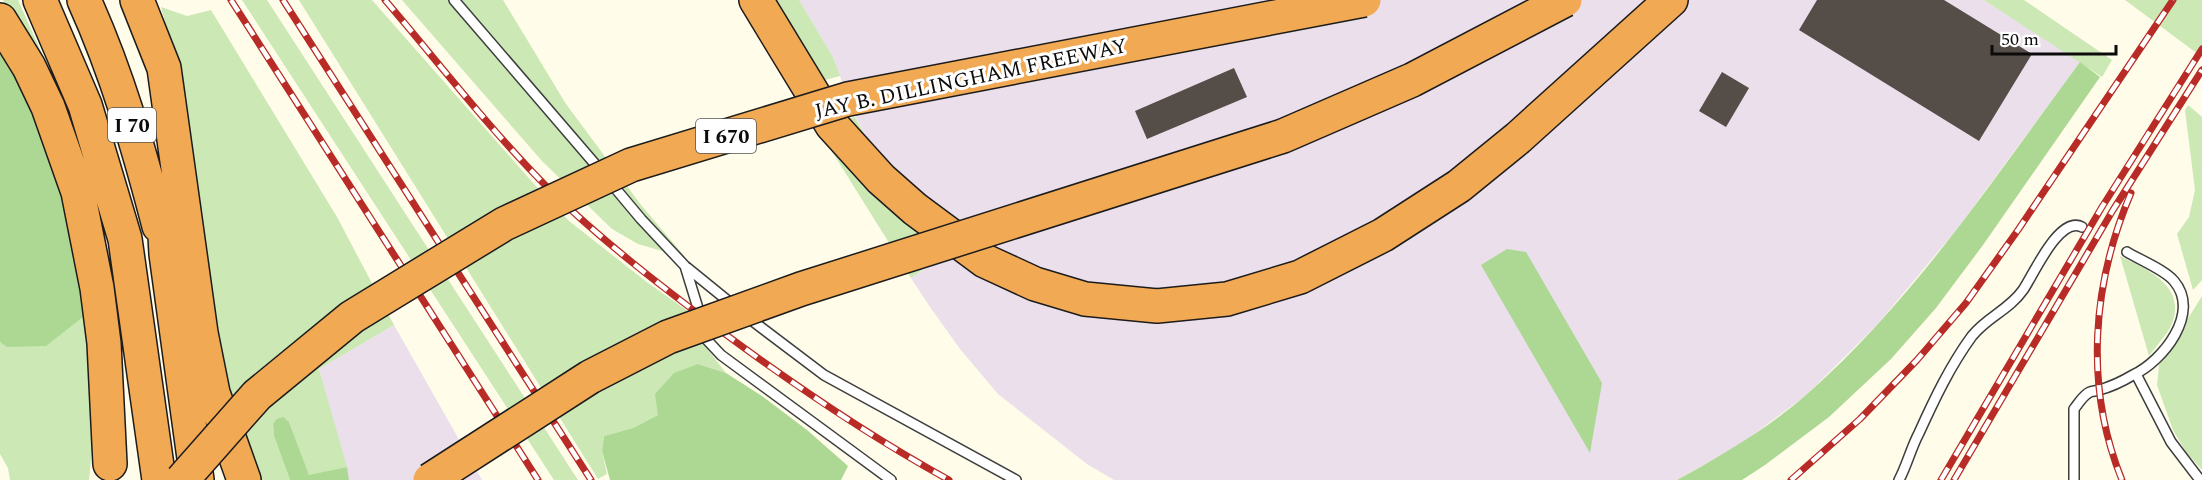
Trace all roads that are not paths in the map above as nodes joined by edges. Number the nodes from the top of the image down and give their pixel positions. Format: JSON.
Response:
{"nodes":[{"id":1,"x":40,"y":0,"type":"edge"},
{"id":2,"x":84,"y":0,"type":"edge"},
{"id":3,"x":454,"y":0,"type":"edge"},
{"id":4,"x":756,"y":0,"type":"edge"},
{"id":5,"x":1364,"y":0,"type":"edge"},
{"id":6,"x":1565,"y":0,"type":"edge"},
{"id":7,"x":1671,"y":0,"type":"edge"},
{"id":8,"x":138,"y":1,"type":"edge"},
{"id":9,"x":0,"y":20,"type":"edge"},
{"id":10,"x":2082,"y":227,"type":"dead end"},
{"id":11,"x":125,"y":239,"type":"junction"},
{"id":12,"x":2127,"y":252,"type":"dead end"},
{"id":13,"x":166,"y":254,"type":"junction"},
{"id":14,"x":685,"y":266,"type":"junction"},
{"id":15,"x":2136,"y":374,"type":"junction"},
{"id":16,"x":110,"y":472,"type":"edge"},
{"id":17,"x":159,"y":480,"type":"edge"},
{"id":18,"x":182,"y":480,"type":"edge"},
{"id":19,"x":197,"y":480,"type":"edge"},
{"id":20,"x":244,"y":480,"type":"edge"},
{"id":21,"x":430,"y":480,"type":"edge"},
{"id":22,"x":891,"y":480,"type":"edge"},
{"id":23,"x":1016,"y":480,"type":"edge"},
{"id":24,"x":1899,"y":480,"type":"edge"},
{"id":25,"x":2074,"y":480,"type":"edge"},
{"id":26,"x":2200,"y":480,"type":"edge"}],
"edges":[{"from":1,"to":11,"type":"highway","number":"I 70"},
{"from":2,"to":13,"type":"highway","number":"I 70"},
{"from":3,"to":14,"type":"lane"},
{"from":4,"to":7,"type":"highway","bridge":true},
{"from":5,"to":18,"type":"highway","name":"JAY B. DILLINGHAM FREEWAY","number":"I 670","bridge":true},
{"from":6,"to":21,"type":"highway","bridge":true},
{"from":8,"to":13,"type":"highway"},
{"from":8,"to":20,"type":"highway"},
{"from":9,"to":16,"type":"highway"},
{"from":10,"to":24,"type":"lane"},
{"from":11,"to":16,"type":"highway"},
{"from":11,"to":17,"type":"highway","number":"I 70"},
{"from":12,"to":15,"type":"lane"},
{"from":13,"to":19,"type":"highway","number":"I 70"},
{"from":14,"to":22,"type":"lane"},
{"from":14,"to":23,"type":"lane"},
{"from":15,"to":25,"type":"lane"},
{"from":15,"to":26,"type":"lane"}]}
